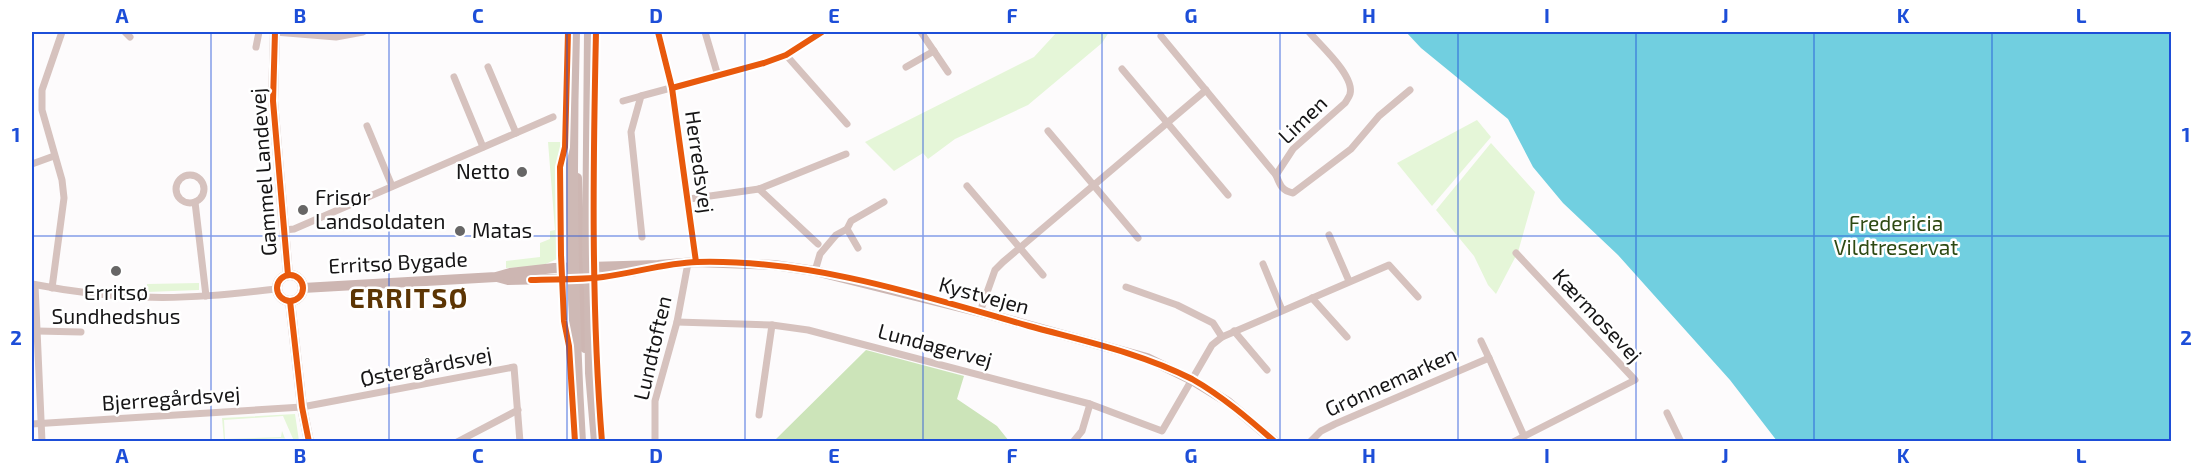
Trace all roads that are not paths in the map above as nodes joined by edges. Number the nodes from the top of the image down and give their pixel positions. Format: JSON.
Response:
{"nodes":[{"id":1,"x":62,"y":32,"type":"edge"},
{"id":2,"x":259,"y":32,"type":"edge"},
{"id":3,"x":275,"y":32,"type":"edge"},
{"id":4,"x":363,"y":32,"type":"edge"},
{"id":5,"x":574,"y":32,"type":"edge"},
{"id":6,"x":590,"y":32,"type":"edge"},
{"id":7,"x":658,"y":32,"type":"edge"},
{"id":8,"x":705,"y":32,"type":"edge"},
{"id":9,"x":822,"y":32,"type":"edge"},
{"id":10,"x":921,"y":32,"type":"edge"},
{"id":11,"x":1309,"y":32,"type":"edge"},
{"id":12,"x":336,"y":34,"type":"edge"},
{"id":13,"x":1161,"y":36,"type":"dead end"},
{"id":14,"x":256,"y":47,"type":"dead end"},
{"id":15,"x":934,"y":51,"type":"junction"},
{"id":16,"x":786,"y":55,"type":"junction"},
{"id":17,"x":488,"y":67,"type":"dead end"},
{"id":18,"x":906,"y":67,"type":"dead end"},
{"id":19,"x":1122,"y":69,"type":"dead end"},
{"id":20,"x":948,"y":72,"type":"dead end"},
{"id":21,"x":718,"y":76,"type":"junction"},
{"id":22,"x":454,"y":77,"type":"dead end"},
{"id":23,"x":672,"y":88,"type":"junction"},
{"id":24,"x":1206,"y":90,"type":"junction"},
{"id":25,"x":1410,"y":90,"type":"dead end"},
{"id":26,"x":641,"y":96,"type":"junction"},
{"id":27,"x":623,"y":100,"type":"dead end"},
{"id":28,"x":553,"y":117,"type":"dead end"},
{"id":29,"x":1167,"y":122,"type":"junction"},
{"id":30,"x":847,"y":124,"type":"dead end"},
{"id":31,"x":367,"y":126,"type":"dead end"},
{"id":32,"x":1048,"y":131,"type":"dead end"},
{"id":33,"x":516,"y":133,"type":"junction"},
{"id":34,"x":483,"y":147,"type":"junction"},
{"id":35,"x":846,"y":154,"type":"dead end"},
{"id":36,"x":54,"y":156,"type":"junction"},
{"id":37,"x":32,"y":164,"type":"edge"},
{"id":38,"x":1276,"y":175,"type":"junction"},
{"id":39,"x":1094,"y":185,"type":"junction"},
{"id":40,"x":392,"y":186,"type":"junction"},
{"id":41,"x":967,"y":186,"type":"dead end"},
{"id":42,"x":759,"y":189,"type":"junction"},
{"id":43,"x":1227,"y":195,"type":"dead end"},
{"id":44,"x":689,"y":199,"type":"junction"},
{"id":45,"x":195,"y":202,"type":"junction"},
{"id":46,"x":884,"y":202,"type":"dead end"},
{"id":47,"x":847,"y":229,"type":"junction"},
{"id":48,"x":284,"y":230,"type":"junction"},
{"id":49,"x":1329,"y":235,"type":"dead end"},
{"id":50,"x":642,"y":237,"type":"dead end"},
{"id":51,"x":1138,"y":238,"type":"dead end"},
{"id":52,"x":818,"y":244,"type":"dead end"},
{"id":53,"x":1019,"y":247,"type":"junction"},
{"id":54,"x":858,"y":248,"type":"dead end"},
{"id":55,"x":1516,"y":253,"type":"dead end"},
{"id":56,"x":692,"y":262,"type":"junction"},
{"id":57,"x":1263,"y":264,"type":"dead end"},
{"id":58,"x":815,"y":271,"type":"junction"},
{"id":59,"x":581,"y":273,"type":"junction"},
{"id":60,"x":288,"y":275,"type":"junction"},
{"id":61,"x":1043,"y":275,"type":"dead end"},
{"id":62,"x":1349,"y":281,"type":"junction"},
{"id":63,"x":33,"y":285,"type":"edge"},
{"id":64,"x":1126,"y":287,"type":"dead end"},
{"id":65,"x":52,"y":288,"type":"junction"},
{"id":66,"x":303,"y":288,"type":"junction"},
{"id":67,"x":276,"y":290,"type":"junction"},
{"id":68,"x":206,"y":296,"type":"junction"},
{"id":69,"x":1418,"y":297,"type":"dead end"},
{"id":70,"x":1312,"y":298,"type":"junction"},
{"id":71,"x":290,"y":301,"type":"junction"},
{"id":72,"x":1282,"y":310,"type":"junction"},
{"id":73,"x":980,"y":312,"type":"junction"},
{"id":74,"x":677,"y":322,"type":"junction"},
{"id":75,"x":772,"y":325,"type":"junction"},
{"id":76,"x":38,"y":331,"type":"junction"},
{"id":77,"x":1234,"y":331,"type":"junction"},
{"id":78,"x":81,"y":332,"type":"dead end"},
{"id":79,"x":1222,"y":337,"type":"junction"},
{"id":80,"x":1347,"y":337,"type":"dead end"},
{"id":81,"x":1481,"y":341,"type":"dead end"},
{"id":82,"x":1489,"y":358,"type":"junction"},
{"id":83,"x":1267,"y":370,"type":"dead end"},
{"id":84,"x":1192,"y":380,"type":"junction"},
{"id":85,"x":1090,"y":404,"type":"junction"},
{"id":86,"x":302,"y":407,"type":"junction"},
{"id":87,"x":518,"y":410,"type":"junction"},
{"id":88,"x":1666,"y":413,"type":"dead end"},
{"id":89,"x":759,"y":415,"type":"dead end"},
{"id":90,"x":41,"y":423,"type":"junction"},
{"id":91,"x":32,"y":424,"type":"edge"},
{"id":92,"x":1524,"y":436,"type":"junction"},
{"id":93,"x":42,"y":441,"type":"edge"},
{"id":94,"x":309,"y":441,"type":"edge"},
{"id":95,"x":457,"y":441,"type":"edge"},
{"id":96,"x":520,"y":441,"type":"edge"},
{"id":97,"x":580,"y":441,"type":"edge"},
{"id":98,"x":597,"y":441,"type":"edge"},
{"id":99,"x":655,"y":441,"type":"edge"},
{"id":100,"x":1073,"y":441,"type":"edge"},
{"id":101,"x":1274,"y":441,"type":"edge"},
{"id":102,"x":1310,"y":441,"type":"edge"},
{"id":103,"x":1513,"y":441,"type":"edge"},
{"id":104,"x":1681,"y":441,"type":"edge"}],
"edges":[{"from":1,"to":36,"type":"street"},
{"from":2,"to":14,"type":"street"},
{"from":3,"to":12,"type":"street"},
{"from":3,"to":48,"type":"street","name":"Gammel Landevej"},
{"from":4,"to":12,"type":"street"},
{"from":5,"to":59,"type":"main road"},
{"from":6,"to":59,"type":"main road"},
{"from":7,"to":23,"type":"street","name":"Herredsvej"},
{"from":8,"to":21,"type":"street"},
{"from":9,"to":16,"type":"street"},
{"from":10,"to":15,"type":"street"},
{"from":11,"to":38,"type":"street","name":"Limen"},
{"from":13,"to":24,"type":"street"},
{"from":15,"to":18,"type":"street"},
{"from":15,"to":20,"type":"street"},
{"from":16,"to":21,"type":"street"},
{"from":16,"to":30,"type":"street"},
{"from":17,"to":33,"type":"street"},
{"from":19,"to":29,"type":"street"},
{"from":21,"to":23,"type":"street"},
{"from":22,"to":34,"type":"street"},
{"from":23,"to":26,"type":"street"},
{"from":23,"to":44,"type":"street","name":"Herredsvej"},
{"from":24,"to":29,"type":"street"},
{"from":24,"to":38,"type":"street"},
{"from":25,"to":38,"type":"street"},
{"from":26,"to":27,"type":"street"},
{"from":26,"to":50,"type":"street"},
{"from":28,"to":33,"type":"street"},
{"from":29,"to":39,"type":"street"},
{"from":29,"to":43,"type":"street"},
{"from":31,"to":40,"type":"street"},
{"from":32,"to":39,"type":"street"},
{"from":33,"to":34,"type":"street"},
{"from":34,"to":40,"type":"street"},
{"from":35,"to":42,"type":"street"},
{"from":36,"to":37,"type":"street"},
{"from":36,"to":65,"type":"street"},
{"from":39,"to":51,"type":"street"},
{"from":39,"to":53,"type":"street"},
{"from":40,"to":48,"type":"street"},
{"from":41,"to":53,"type":"street"},
{"from":42,"to":44,"type":"street"},
{"from":42,"to":52,"type":"street"},
{"from":44,"to":56,"type":"street","name":"Herredsvej"},
{"from":45,"to":45,"type":"street"},
{"from":45,"to":68,"type":"street"},
{"from":46,"to":47,"type":"street"},
{"from":47,"to":54,"type":"street"},
{"from":47,"to":58,"type":"street"},
{"from":48,"to":60,"type":"street","name":"Gammel Landevej"},
{"from":49,"to":62,"type":"street"},
{"from":53,"to":61,"type":"street"},
{"from":53,"to":73,"type":"street"},
{"from":55,"to":92,"type":"street","name":"Kærmosevej"},
{"from":56,"to":58,"type":"street","name":"Kystvejen"},
{"from":56,"to":59,"type":"street","name":"Kystvejen"},
{"from":56,"to":74,"type":"street","name":"Lundtoften"},
{"from":57,"to":72,"type":"street"},
{"from":58,"to":73,"type":"street","name":"Kystvejen"},
{"from":59,"to":66,"type":"street","name":"Erritsø Bygade"},
{"from":59,"to":97,"type":"main road"},
{"from":59,"to":98,"type":"main road"},
{"from":60,"to":66,"type":"street"},
{"from":60,"to":67,"type":"street"},
{"from":62,"to":69,"type":"street"},
{"from":62,"to":70,"type":"street"},
{"from":63,"to":65,"type":"street"},
{"from":63,"to":76,"type":"street"},
{"from":64,"to":79,"type":"street"},
{"from":65,"to":68,"type":"street"},
{"from":66,"to":71,"type":"street"},
{"from":67,"to":68,"type":"street"},
{"from":67,"to":71,"type":"street"},
{"from":70,"to":72,"type":"street"},
{"from":70,"to":80,"type":"street"},
{"from":71,"to":86,"type":"street"},
{"from":72,"to":77,"type":"street"},
{"from":73,"to":84,"type":"street","name":"Kystvejen"},
{"from":74,"to":75,"type":"street","name":"Lundagervej"},
{"from":74,"to":99,"type":"street","name":"Lundtoften"},
{"from":75,"to":85,"type":"street","name":"Lundagervej"},
{"from":75,"to":89,"type":"street"},
{"from":76,"to":78,"type":"street"},
{"from":76,"to":90,"type":"street"},
{"from":77,"to":79,"type":"street"},
{"from":77,"to":83,"type":"street"},
{"from":79,"to":84,"type":"street"},
{"from":81,"to":82,"type":"street","name":"Grønnemarken"},
{"from":82,"to":92,"type":"street","name":"Grønnemarken"},
{"from":82,"to":102,"type":"street","name":"Grønnemarken"},
{"from":84,"to":85,"type":"street","name":"Lundagervej"},
{"from":84,"to":101,"type":"street","name":"Kystvejen"},
{"from":85,"to":100,"type":"street"},
{"from":86,"to":87,"type":"street","name":"Østergårdsvej"},
{"from":86,"to":90,"type":"street","name":"Bjerregårdsvej"},
{"from":86,"to":94,"type":"street"},
{"from":87,"to":95,"type":"street"},
{"from":87,"to":96,"type":"street","name":"Østergårdsvej"},
{"from":88,"to":104,"type":"street"},
{"from":90,"to":91,"type":"street","name":"Bjerregårdsvej"},
{"from":90,"to":93,"type":"street"},
{"from":92,"to":103,"type":"street","name":"Kærmosevej"}]}
